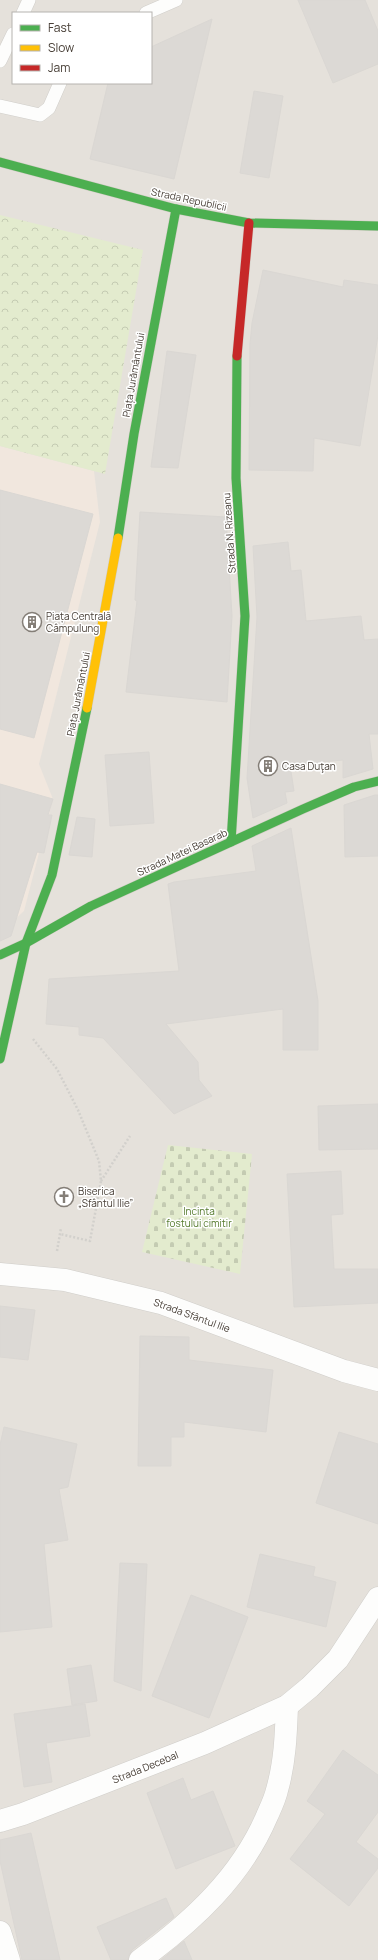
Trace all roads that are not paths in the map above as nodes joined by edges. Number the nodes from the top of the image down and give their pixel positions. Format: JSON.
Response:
{"nodes":[{"id":1,"x":29,"y":0,"type":"edge"},
{"id":2,"x":176,"y":0,"type":"edge"},
{"id":3,"x":23,"y":12,"type":"edge"},
{"id":4,"x":148,"y":12,"type":"edge"},
{"id":5,"x":12,"y":36,"type":"edge"},
{"id":6,"x":0,"y":61,"type":"edge"},
{"id":7,"x":60,"y":84,"type":"edge"},
{"id":8,"x":0,"y":106,"type":"edge"},
{"id":9,"x":0,"y":162,"type":"edge"},
{"id":10,"x":176,"y":209,"type":"junction"},
{"id":11,"x":249,"y":223,"type":"junction"},
{"id":12,"x":378,"y":226,"type":"edge"},
{"id":13,"x":378,"y":781,"type":"edge"},
{"id":14,"x":231,"y":842,"type":"junction"},
{"id":15,"x":26,"y":944,"type":"junction"},
{"id":16,"x":0,"y":955,"type":"edge"},
{"id":17,"x":0,"y":1059,"type":"edge"},
{"id":18,"x":0,"y":1274,"type":"edge"},
{"id":19,"x":378,"y":1380,"type":"edge"},
{"id":20,"x":378,"y":1598,"type":"edge"},
{"id":21,"x":287,"y":1706,"type":"junction"},
{"id":22,"x":0,"y":1821,"type":"edge"},
{"id":23,"x":0,"y":1932,"type":"edge"},
{"id":24,"x":9,"y":1960,"type":"edge"},
{"id":25,"x":140,"y":1960,"type":"edge"}],
"edges":[{"from":1,"to":3,"type":"lane"},
{"from":2,"to":4,"type":"lane"},
{"from":5,"to":6,"type":"lane"},
{"from":7,"to":8,"type":"lane"},
{"from":9,"to":10,"type":"street","name":"Strada Republicii"},
{"from":10,"to":11,"type":"street","name":"Strada Republicii"},
{"from":10,"to":15,"type":"street","name":"Piața Jurământului"},
{"from":11,"to":12,"type":"street","name":"Strada Republicii"},
{"from":11,"to":14,"type":"street","name":"Strada N. Rizeanu"},
{"from":13,"to":14,"type":"street","name":"Strada Matei Basarab"},
{"from":14,"to":15,"type":"street","name":"Strada Matei Basarab"},
{"from":15,"to":16,"type":"street","name":"Strada Matei Basarab"},
{"from":15,"to":17,"type":"street","name":"Piața Jurământului"},
{"from":18,"to":19,"type":"street","name":"Strada Sfântul Ilie"},
{"from":20,"to":21,"type":"street","name":"Strada Decebal"},
{"from":21,"to":22,"type":"street","name":"Strada Decebal"},
{"from":21,"to":25,"type":"street"},
{"from":23,"to":24,"type":"street"}]}
